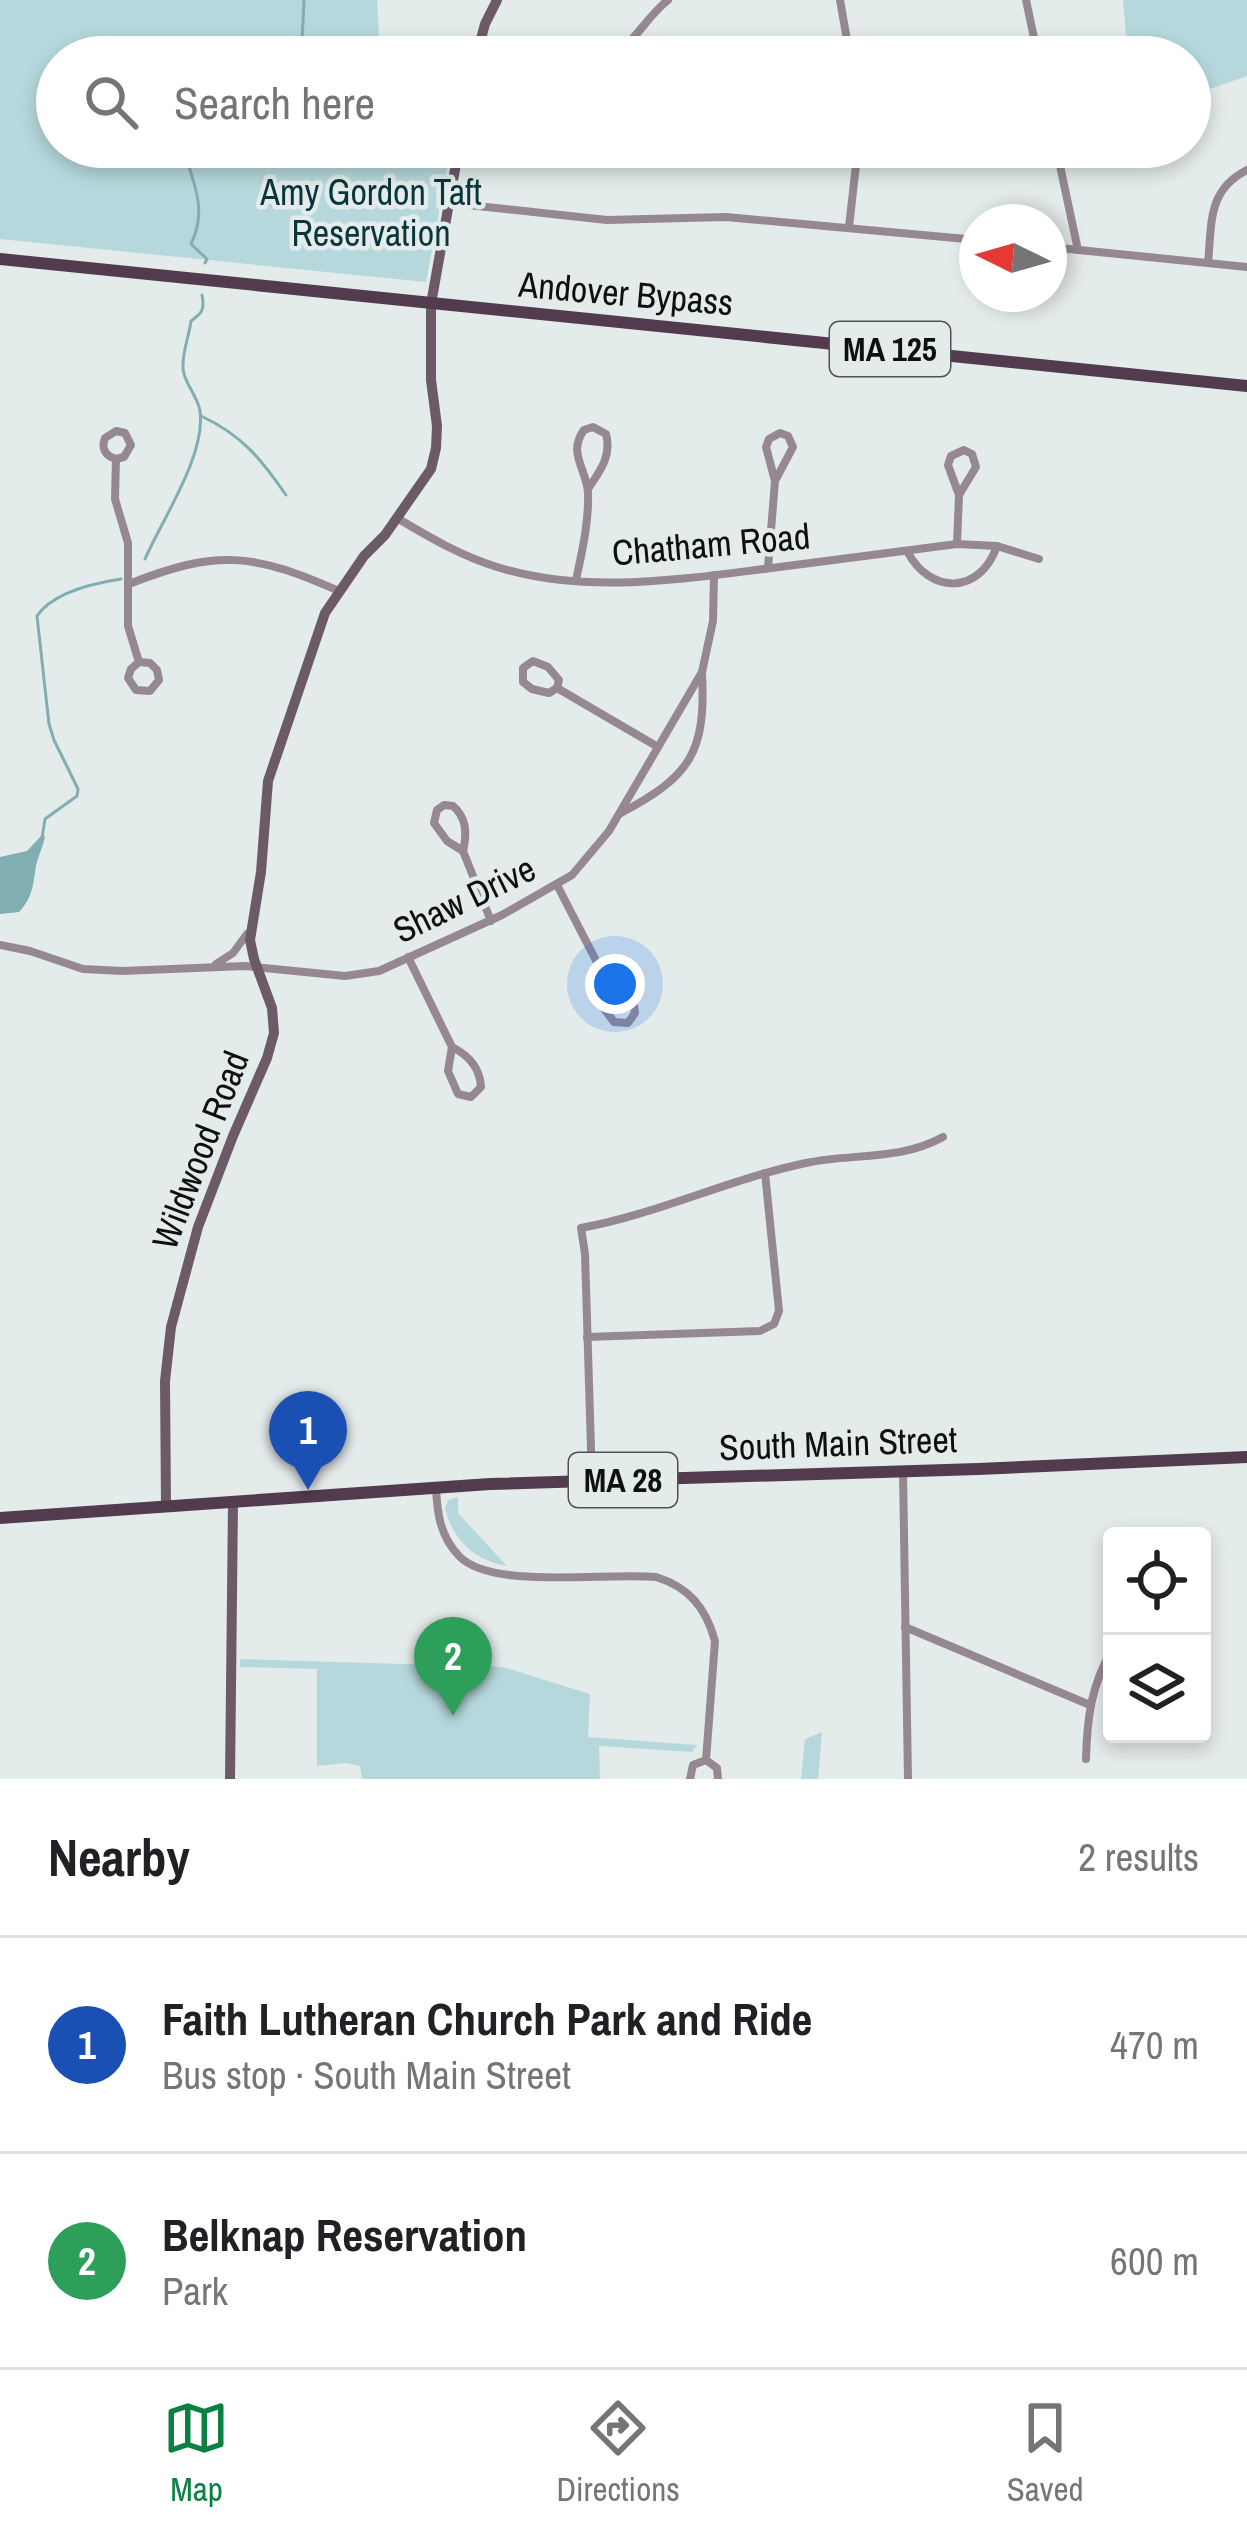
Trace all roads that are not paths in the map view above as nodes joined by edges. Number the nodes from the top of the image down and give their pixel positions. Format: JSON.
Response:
{"nodes":[{"id":1,"x":496,"y":0,"type":"edge"},
{"id":2,"x":668,"y":0,"type":"edge"},
{"id":3,"x":840,"y":0,"type":"edge"},
{"id":4,"x":1026,"y":0,"type":"edge"},
{"id":5,"x":483,"y":36,"type":"edge"},
{"id":6,"x":634,"y":36,"type":"edge"},
{"id":7,"x":846,"y":36,"type":"edge"},
{"id":8,"x":1034,"y":36,"type":"edge"},
{"id":9,"x":456,"y":168,"type":"edge"},
{"id":10,"x":856,"y":168,"type":"edge"},
{"id":11,"x":1060,"y":168,"type":"edge"},
{"id":12,"x":1247,"y":170,"type":"edge"},
{"id":13,"x":449,"y":202,"type":"junction"},
{"id":14,"x":849,"y":227,"type":"junction"},
{"id":15,"x":959,"y":238,"type":"edge"},
{"id":16,"x":1067,"y":249,"type":"edge"},
{"id":17,"x":1078,"y":250,"type":"junction"},
{"id":18,"x":0,"y":259,"type":"edge"},
{"id":19,"x":1208,"y":263,"type":"junction"},
{"id":20,"x":1247,"y":267,"type":"edge"},
{"id":21,"x":431,"y":304,"type":"junction"},
{"id":22,"x":1247,"y":386,"type":"edge"},
{"id":23,"x":116,"y":459,"type":"dead end"},
{"id":24,"x":775,"y":481,"type":"junction"},
{"id":25,"x":588,"y":488,"type":"junction"},
{"id":26,"x":959,"y":495,"type":"junction"},
{"id":27,"x":398,"y":518,"type":"junction"},
{"id":28,"x":957,"y":544,"type":"junction"},
{"id":29,"x":997,"y":546,"type":"junction"},
{"id":30,"x":907,"y":550,"type":"junction"},
{"id":31,"x":1039,"y":559,"type":"dead end"},
{"id":32,"x":768,"y":568,"type":"junction"},
{"id":33,"x":714,"y":575,"type":"junction"},
{"id":34,"x":576,"y":580,"type":"junction"},
{"id":35,"x":129,"y":584,"type":"junction"},
{"id":36,"x":338,"y":591,"type":"junction"},
{"id":37,"x":139,"y":662,"type":"junction"},
{"id":38,"x":702,"y":673,"type":"junction"},
{"id":39,"x":557,"y":688,"type":"junction"},
{"id":40,"x":658,"y":747,"type":"junction"},
{"id":41,"x":620,"y":813,"type":"junction"},
{"id":42,"x":463,"y":851,"type":"junction"},
{"id":43,"x":557,"y":885,"type":"junction"},
{"id":44,"x":491,"y":921,"type":"junction"},
{"id":45,"x":250,"y":927,"type":"junction"},
{"id":46,"x":0,"y":945,"type":"edge"},
{"id":47,"x":408,"y":957,"type":"junction"},
{"id":48,"x":207,"y":968,"type":"junction"},
{"id":49,"x":257,"y":968,"type":"junction"},
{"id":50,"x":603,"y":974,"type":"junction"},
{"id":51,"x":452,"y":1047,"type":"junction"},
{"id":52,"x":943,"y":1137,"type":"dead end"},
{"id":53,"x":765,"y":1173,"type":"junction"},
{"id":54,"x":587,"y":1337,"type":"junction"},
{"id":55,"x":1247,"y":1457,"type":"edge"},
{"id":56,"x":903,"y":1472,"type":"junction"},
{"id":57,"x":592,"y":1481,"type":"junction"},
{"id":58,"x":436,"y":1487,"type":"junction"},
{"id":59,"x":233,"y":1501,"type":"junction"},
{"id":60,"x":166,"y":1506,"type":"junction"},
{"id":61,"x":0,"y":1518,"type":"edge"},
{"id":62,"x":905,"y":1627,"type":"junction"},
{"id":63,"x":1103,"y":1667,"type":"edge"},
{"id":64,"x":1090,"y":1705,"type":"junction"},
{"id":65,"x":706,"y":1760,"type":"junction"},
{"id":66,"x":1086,"y":1760,"type":"dead end"},
{"id":67,"x":230,"y":1779,"type":"edge"},
{"id":68,"x":690,"y":1779,"type":"edge"},
{"id":69,"x":718,"y":1779,"type":"edge"},
{"id":70,"x":908,"y":1779,"type":"edge"}],
"edges":[{"from":1,"to":5,"type":"street"},
{"from":2,"to":6,"type":"street"},
{"from":3,"to":7,"type":"street"},
{"from":4,"to":8,"type":"street"},
{"from":9,"to":13,"type":"street","name":"Wildwood Road"},
{"from":10,"to":14,"type":"street"},
{"from":11,"to":17,"type":"street"},
{"from":12,"to":19,"type":"street"},
{"from":13,"to":14,"type":"street"},
{"from":13,"to":21,"type":"street","name":"Wildwood Road"},
{"from":14,"to":15,"type":"street"},
{"from":16,"to":17,"type":"street"},
{"from":17,"to":19,"type":"street"},
{"from":18,"to":21,"type":"main road","name":"Andover Bypass","number":"MA 125"},
{"from":19,"to":20,"type":"street"},
{"from":21,"to":22,"type":"main road","name":"Andover Bypass","number":"MA 125"},
{"from":21,"to":27,"type":"street","name":"Wildwood Road"},
{"from":23,"to":35,"type":"street"},
{"from":24,"to":24,"type":"street"},
{"from":24,"to":32,"type":"street"},
{"from":25,"to":25,"type":"street"},
{"from":25,"to":34,"type":"street"},
{"from":26,"to":26,"type":"street"},
{"from":26,"to":28,"type":"street"},
{"from":27,"to":34,"type":"street","name":"Chatham Road"},
{"from":27,"to":36,"type":"street","name":"Wildwood Road"},
{"from":28,"to":29,"type":"street","name":"Chatham Road"},
{"from":28,"to":30,"type":"street","name":"Chatham Road"},
{"from":29,"to":30,"type":"street"},
{"from":29,"to":31,"type":"street","name":"Chatham Road"},
{"from":30,"to":32,"type":"street","name":"Chatham Road"},
{"from":32,"to":33,"type":"street","name":"Chatham Road"},
{"from":33,"to":34,"type":"street","name":"Chatham Road"},
{"from":33,"to":38,"type":"street","name":"Shaw Drive"},
{"from":35,"to":36,"type":"street"},
{"from":35,"to":37,"type":"street"},
{"from":36,"to":45,"type":"street","name":"Wildwood Road"},
{"from":37,"to":37,"type":"street"},
{"from":38,"to":40,"type":"street","name":"Shaw Drive"},
{"from":38,"to":41,"type":"street"},
{"from":39,"to":39,"type":"street"},
{"from":39,"to":40,"type":"street"},
{"from":40,"to":41,"type":"street","name":"Shaw Drive"},
{"from":41,"to":43,"type":"street","name":"Shaw Drive"},
{"from":42,"to":42,"type":"street"},
{"from":42,"to":44,"type":"street"},
{"from":43,"to":44,"type":"street","name":"Shaw Drive"},
{"from":43,"to":50,"type":"street"},
{"from":44,"to":47,"type":"street","name":"Shaw Drive"},
{"from":45,"to":48,"type":"street"},
{"from":45,"to":49,"type":"street","name":"Wildwood Road"},
{"from":46,"to":48,"type":"street","name":"Shaw Drive"},
{"from":47,"to":49,"type":"street","name":"Shaw Drive"},
{"from":47,"to":51,"type":"street"},
{"from":48,"to":49,"type":"street","name":"Shaw Drive"},
{"from":49,"to":60,"type":"street","name":"Wildwood Road"},
{"from":50,"to":50,"type":"street"},
{"from":51,"to":51,"type":"street"},
{"from":52,"to":53,"type":"street"},
{"from":53,"to":54,"type":"street"},
{"from":53,"to":54,"type":"street"},
{"from":54,"to":57,"type":"street"},
{"from":55,"to":56,"type":"main road","name":"South Main Street","number":"MA 28"},
{"from":56,"to":57,"type":"main road","name":"South Main Street","number":"MA 28"},
{"from":56,"to":62,"type":"street"},
{"from":57,"to":58,"type":"main road","name":"South Main Street","number":"MA 28"},
{"from":58,"to":59,"type":"main road","name":"South Main Street","number":"MA 28"},
{"from":58,"to":65,"type":"street"},
{"from":59,"to":60,"type":"main road","name":"South Main Street","number":"MA 28"},
{"from":59,"to":67,"type":"street"},
{"from":60,"to":61,"type":"main road","name":"South Main Street","number":"MA 28"},
{"from":62,"to":64,"type":"street"},
{"from":62,"to":70,"type":"street"},
{"from":63,"to":64,"type":"street"},
{"from":64,"to":66,"type":"street"},
{"from":65,"to":68,"type":"street"},
{"from":65,"to":69,"type":"street"}]}
